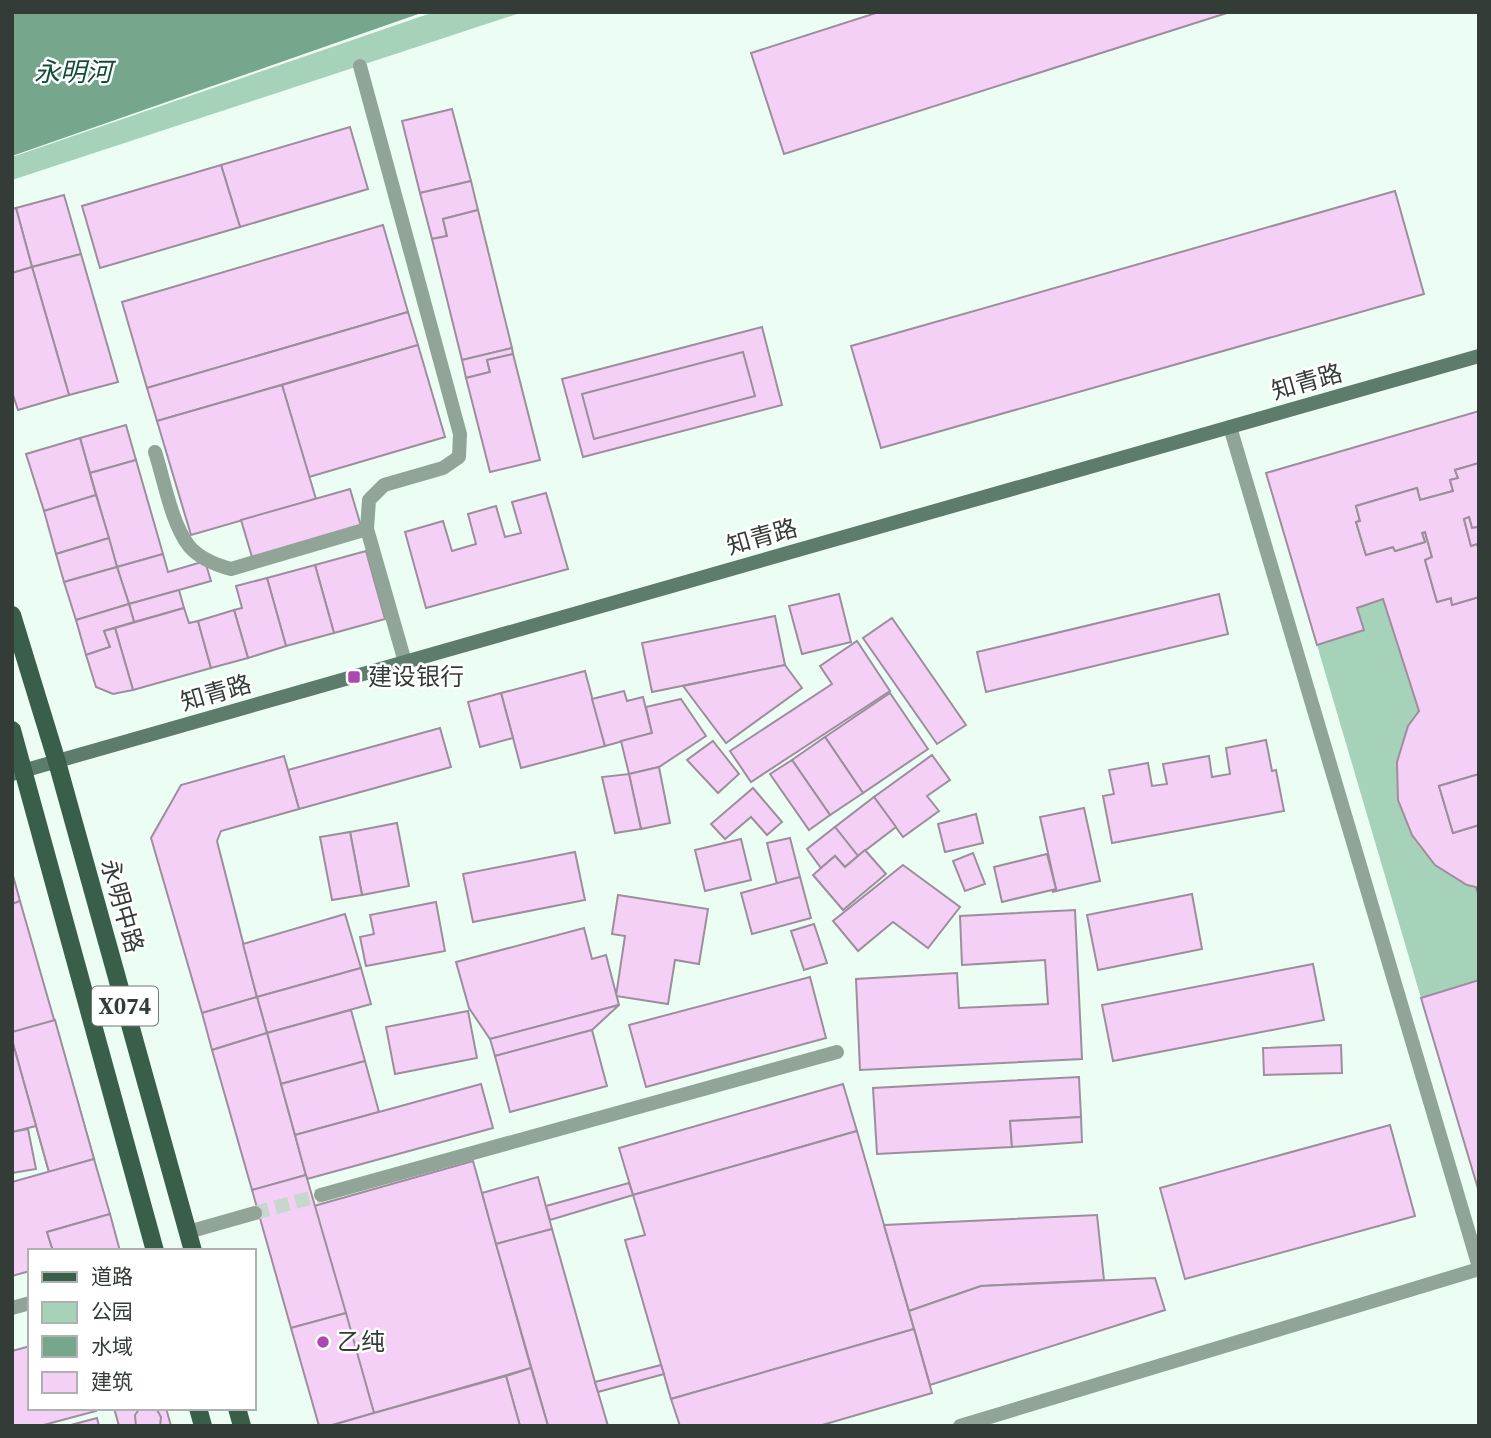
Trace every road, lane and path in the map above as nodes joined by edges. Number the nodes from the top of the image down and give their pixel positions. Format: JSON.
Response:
{"nodes":[{"id":1,"x":360,"y":66,"type":"dead end"},
{"id":2,"x":1479,"y":356,"type":"edge"},
{"id":3,"x":1230,"y":427,"type":"junction"},
{"id":4,"x":155,"y":452,"type":"dead end"},
{"id":5,"x":367,"y":529,"type":"junction"},
{"id":6,"x":12,"y":615,"type":"edge"},
{"id":7,"x":405,"y":662,"type":"junction"},
{"id":8,"x":12,"y":730,"type":"edge"},
{"id":9,"x":57,"y":762,"type":"junction"},
{"id":10,"x":18,"y":772,"type":"edge"},
{"id":11,"x":837,"y":1052,"type":"dead end"},
{"id":12,"x":321,"y":1195,"type":"tunnel mouth"},
{"id":13,"x":255,"y":1213,"type":"tunnel mouth"},
{"id":14,"x":188,"y":1232,"type":"junction"},
{"id":15,"x":154,"y":1249,"type":"edge"},
{"id":16,"x":192,"y":1249,"type":"edge"},
{"id":17,"x":1479,"y":1268,"type":"edge"},
{"id":18,"x":960,"y":1426,"type":"edge"}],
"edges":[{"from":1,"to":5,"type":"street"},
{"from":2,"to":3,"type":"main road","name":"知青路"},
{"from":3,"to":7,"type":"main road","name":"知青路"},
{"from":3,"to":17,"type":"street"},
{"from":4,"to":5,"type":"street"},
{"from":5,"to":7,"type":"street"},
{"from":6,"to":9,"type":"main road","name":"永明中路","number":"X074"},
{"from":7,"to":9,"type":"main road","name":"知青路"},
{"from":8,"to":10,"type":"main road","number":"X074"},
{"from":9,"to":10,"type":"main road","name":"知青路"},
{"from":9,"to":14,"type":"main road","name":"永明中路","number":"X074"},
{"from":10,"to":15,"type":"main road","number":"X074"},
{"from":11,"to":12,"type":"street"},
{"from":13,"to":14,"type":"street"},
{"from":14,"to":16,"type":"main road","name":"永明中路","number":"X074"},
{"from":17,"to":18,"type":"street"}]}
